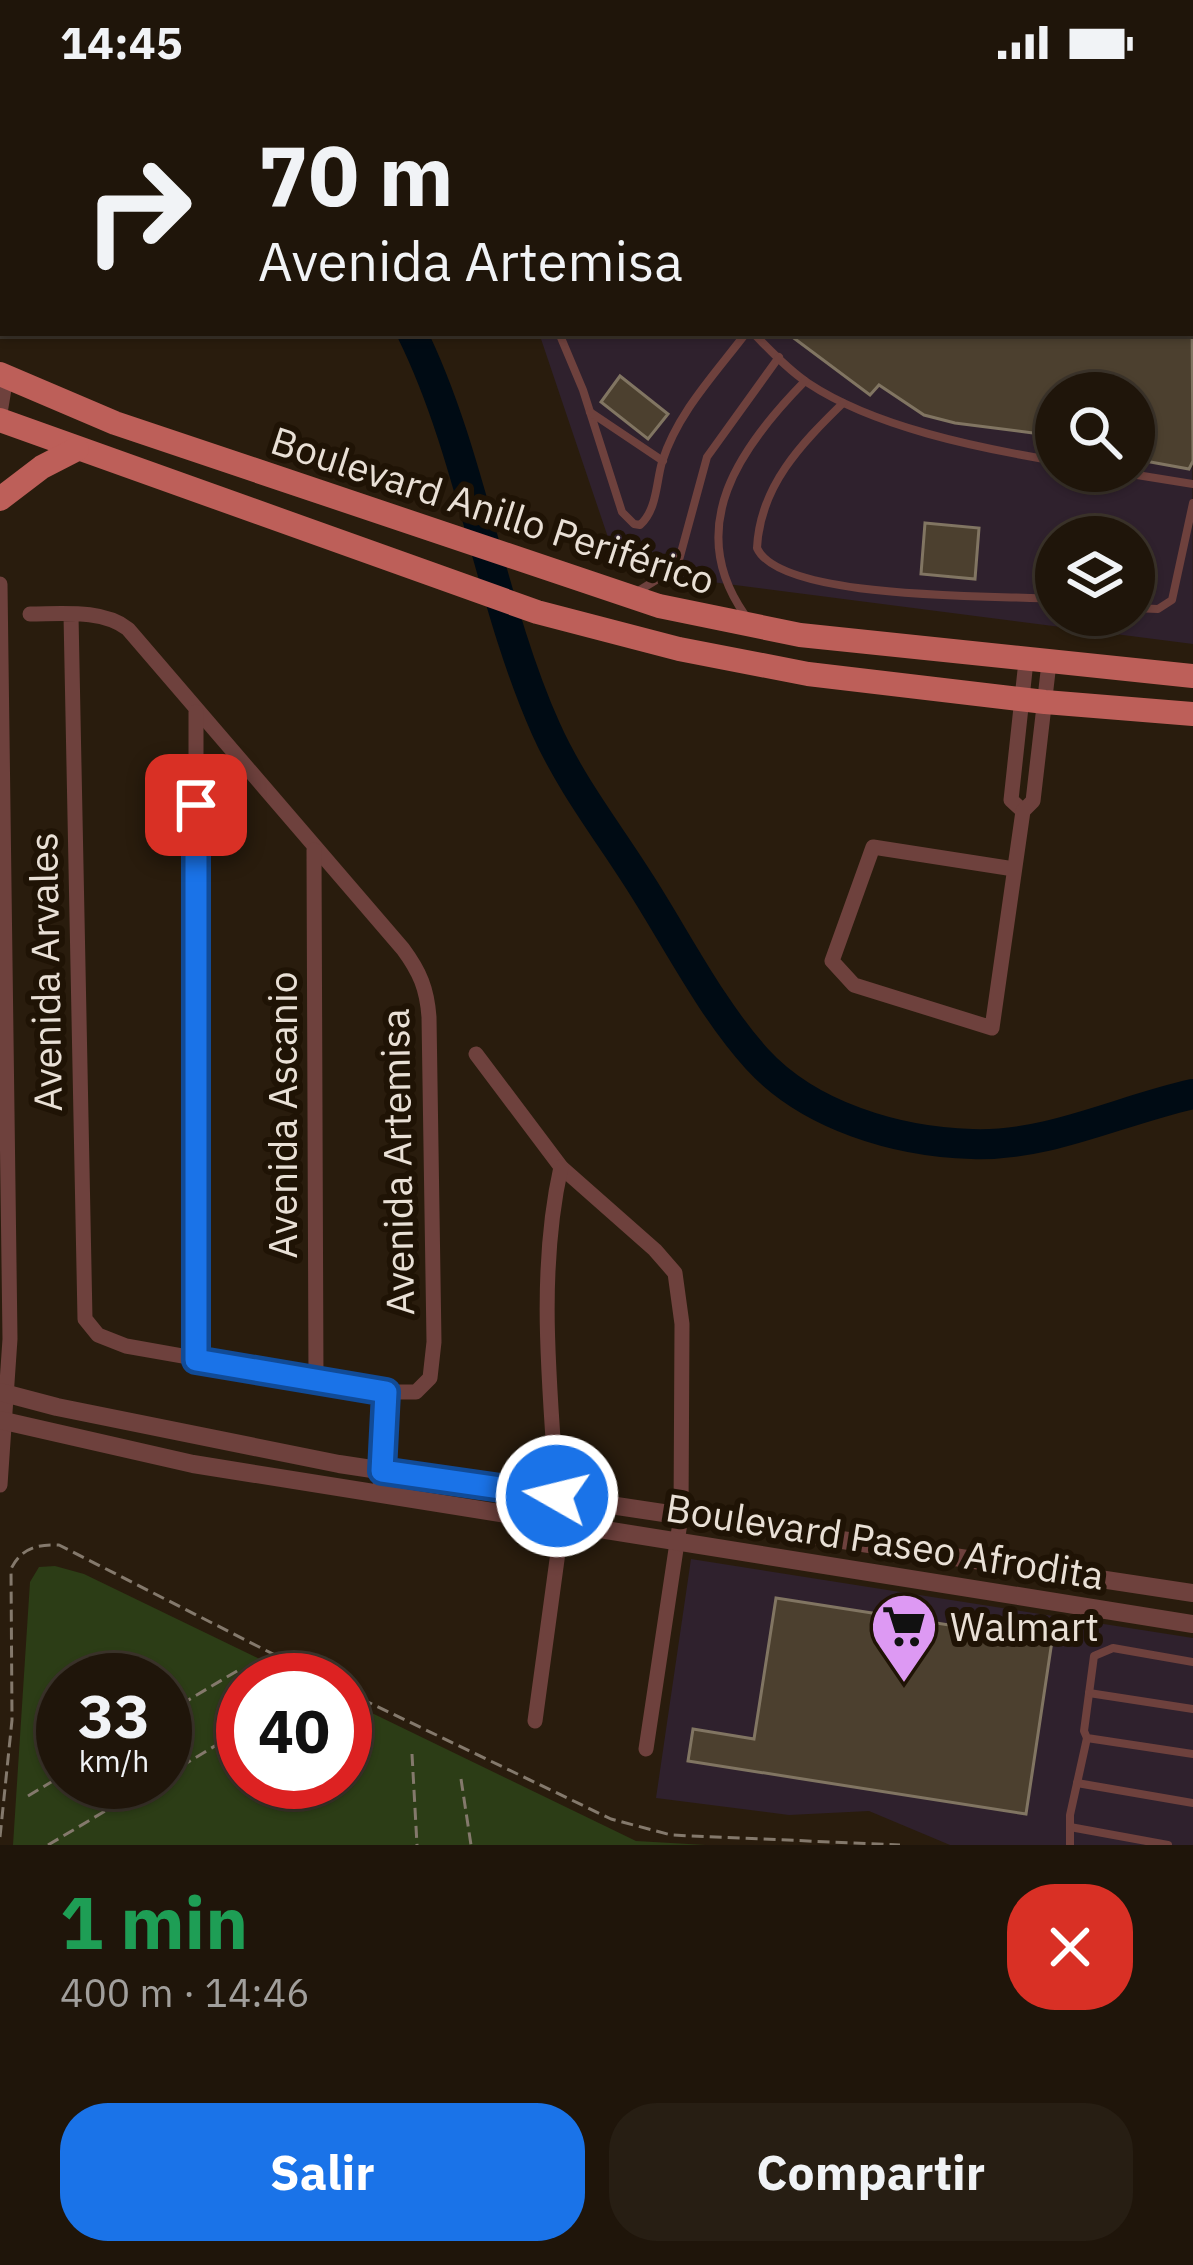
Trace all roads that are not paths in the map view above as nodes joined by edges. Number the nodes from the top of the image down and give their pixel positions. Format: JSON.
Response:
{"nodes":[{"id":1,"x":561,"y":336,"type":"edge"},
{"id":2,"x":748,"y":336,"type":"edge"},
{"id":3,"x":754,"y":336,"type":"edge"},
{"id":4,"x":779,"y":357,"type":"junction"},
{"id":5,"x":3,"y":376,"type":"edge"},
{"id":6,"x":806,"y":382,"type":"junction"},
{"id":7,"x":843,"y":403,"type":"junction"},
{"id":8,"x":590,"y":412,"type":"junction"},
{"id":9,"x":0,"y":417,"type":"edge"},
{"id":10,"x":77,"y":449,"type":"junction"},
{"id":11,"x":1035,"y":456,"type":"edge"},
{"id":12,"x":663,"y":461,"type":"junction"},
{"id":13,"x":1155,"y":478,"type":"edge"},
{"id":14,"x":1193,"y":484,"type":"edge"},
{"id":15,"x":0,"y":499,"type":"edge"},
{"id":16,"x":1193,"y":503,"type":"edge"},
{"id":17,"x":0,"y":584,"type":"edge"},
{"id":18,"x":624,"y":597,"type":"junction"},
{"id":19,"x":1035,"y":598,"type":"edge"},
{"id":20,"x":1155,"y":609,"type":"edge"},
{"id":21,"x":30,"y":614,"type":"dead end"},
{"id":22,"x":71,"y":615,"type":"junction"},
{"id":23,"x":753,"y":626,"type":"junction"},
{"id":24,"x":1038,"y":662,"type":"junction"},
{"id":25,"x":1193,"y":676,"type":"edge"},
{"id":26,"x":1034,"y":701,"type":"junction"},
{"id":27,"x":196,"y":712,"type":"junction"},
{"id":28,"x":1193,"y":714,"type":"edge"},
{"id":29,"x":1017,"y":748,"type":"junction"},
{"id":30,"x":1039,"y":751,"type":"junction"},
{"id":31,"x":1023,"y":811,"type":"junction"},
{"id":32,"x":314,"y":850,"type":"junction"},
{"id":33,"x":1014,"y":869,"type":"junction"},
{"id":34,"x":476,"y":1054,"type":"dead end"},
{"id":35,"x":561,"y":1167,"type":"junction"},
{"id":36,"x":196,"y":1360,"type":"junction"},
{"id":37,"x":316,"y":1380,"type":"junction"},
{"id":38,"x":386,"y":1392,"type":"junction"},
{"id":39,"x":3,"y":1393,"type":"edge"},
{"id":40,"x":3,"y":1421,"type":"edge"},
{"id":41,"x":382,"y":1471,"type":"junction"},
{"id":42,"x":0,"y":1485,"type":"edge"},
{"id":43,"x":380,"y":1495,"type":"junction"},
{"id":44,"x":557,"y":1496,"type":"junction"},
{"id":45,"x":681,"y":1516,"type":"junction"},
{"id":46,"x":562,"y":1523,"type":"junction"},
{"id":47,"x":679,"y":1542,"type":"junction"},
{"id":48,"x":1193,"y":1593,"type":"edge"},
{"id":49,"x":1193,"y":1624,"type":"edge"},
{"id":50,"x":1193,"y":1662,"type":"edge"},
{"id":51,"x":1089,"y":1693,"type":"junction"},
{"id":52,"x":1193,"y":1709,"type":"edge"},
{"id":53,"x":535,"y":1721,"type":"dead end"},
{"id":54,"x":1087,"y":1738,"type":"junction"},
{"id":55,"x":646,"y":1749,"type":"dead end"},
{"id":56,"x":1193,"y":1754,"type":"edge"},
{"id":57,"x":1077,"y":1783,"type":"junction"},
{"id":58,"x":1193,"y":1803,"type":"edge"},
{"id":59,"x":1070,"y":1827,"type":"junction"},
{"id":60,"x":1070,"y":1845,"type":"edge"},
{"id":61,"x":1168,"y":1845,"type":"edge"}],
"edges":[{"from":1,"to":8,"type":"lane"},
{"from":2,"to":12,"type":"lane"},
{"from":3,"to":4,"type":"lane"},
{"from":4,"to":6,"type":"lane"},
{"from":4,"to":18,"type":"lane"},
{"from":5,"to":9,"type":"street"},
{"from":5,"to":18,"type":"main road","name":"Boulevard Anillo Periférico"},
{"from":6,"to":7,"type":"lane"},
{"from":6,"to":23,"type":"lane"},
{"from":7,"to":11,"type":"lane"},
{"from":7,"to":19,"type":"lane"},
{"from":8,"to":12,"type":"lane"},
{"from":8,"to":12,"type":"lane"},
{"from":9,"to":10,"type":"main road","name":"Boulevard Anillo Periférico"},
{"from":10,"to":15,"type":"main road"},
{"from":10,"to":26,"type":"main road","name":"Boulevard Anillo Periférico"},
{"from":13,"to":14,"type":"lane"},
{"from":16,"to":20,"type":"lane"},
{"from":17,"to":39,"type":"street"},
{"from":18,"to":23,"type":"main road","name":"Boulevard Anillo Periférico"},
{"from":21,"to":22,"type":"street","name":"Avenida Artemisa"},
{"from":22,"to":27,"type":"street","name":"Avenida Artemisa"},
{"from":22,"to":36,"type":"street","name":"Avenida Arvales"},
{"from":23,"to":24,"type":"main road","name":"Boulevard Anillo Periférico"},
{"from":24,"to":25,"type":"main road","name":"Boulevard Anillo Periférico"},
{"from":24,"to":26,"type":"street"},
{"from":26,"to":28,"type":"main road","name":"Boulevard Anillo Periférico"},
{"from":26,"to":29,"type":"street"},
{"from":26,"to":30,"type":"street"},
{"from":27,"to":32,"type":"street","name":"Avenida Artemisa"},
{"from":27,"to":36,"type":"street"},
{"from":29,"to":30,"type":"street"},
{"from":29,"to":31,"type":"street"},
{"from":30,"to":31,"type":"street"},
{"from":31,"to":33,"type":"street"},
{"from":32,"to":37,"type":"street","name":"Avenida Ascanio"},
{"from":32,"to":38,"type":"street","name":"Avenida Artemisa"},
{"from":33,"to":33,"type":"street"},
{"from":34,"to":35,"type":"street"},
{"from":35,"to":44,"type":"street"},
{"from":35,"to":45,"type":"street"},
{"from":36,"to":37,"type":"street"},
{"from":37,"to":38,"type":"street"},
{"from":38,"to":41,"type":"street"},
{"from":39,"to":40,"type":"street"},
{"from":39,"to":41,"type":"street","name":"Boulevard Paseo Afrodita"},
{"from":40,"to":42,"type":"street"},
{"from":40,"to":43,"type":"street","name":"Boulevard Paseo Afrodita"},
{"from":41,"to":43,"type":"street"},
{"from":41,"to":44,"type":"street","name":"Boulevard Paseo Afrodita"},
{"from":43,"to":46,"type":"street","name":"Boulevard Paseo Afrodita"},
{"from":44,"to":45,"type":"street","name":"Boulevard Paseo Afrodita"},
{"from":45,"to":47,"type":"street"},
{"from":45,"to":48,"type":"street","name":"Boulevard Paseo Afrodita"},
{"from":46,"to":47,"type":"street","name":"Boulevard Paseo Afrodita"},
{"from":46,"to":53,"type":"street"},
{"from":47,"to":49,"type":"street","name":"Boulevard Paseo Afrodita"},
{"from":47,"to":55,"type":"street"},
{"from":50,"to":51,"type":"lane"},
{"from":51,"to":52,"type":"lane"},
{"from":51,"to":54,"type":"lane"},
{"from":54,"to":56,"type":"lane"},
{"from":54,"to":57,"type":"lane"},
{"from":57,"to":58,"type":"lane"},
{"from":57,"to":59,"type":"lane"},
{"from":59,"to":60,"type":"lane"},
{"from":59,"to":61,"type":"lane"}]}
